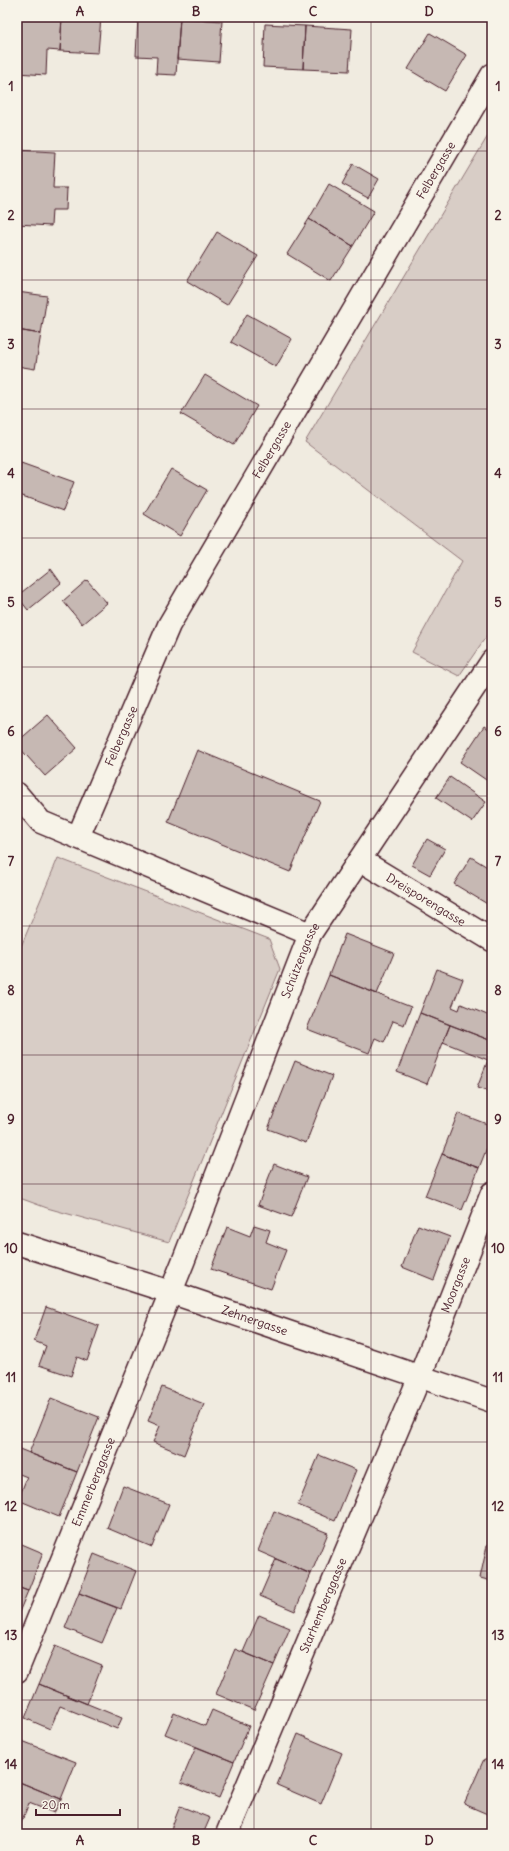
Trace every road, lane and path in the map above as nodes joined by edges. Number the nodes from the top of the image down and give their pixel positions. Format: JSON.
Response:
{"nodes":[{"id":1,"x":492,"y":75,"type":"edge"},
{"id":2,"x":492,"y":661,"type":"edge"},
{"id":3,"x":17,"y":794,"type":"edge"},
{"id":4,"x":78,"y":837,"type":"junction"},
{"id":5,"x":360,"y":860,"type":"junction"},
{"id":6,"x":310,"y":934,"type":"junction"},
{"id":7,"x":492,"y":940,"type":"edge"},
{"id":8,"x":492,"y":1193,"type":"edge"},
{"id":9,"x":17,"y":1243,"type":"edge"},
{"id":10,"x":170,"y":1292,"type":"junction"},
{"id":11,"x":420,"y":1376,"type":"junction"},
{"id":12,"x":492,"y":1401,"type":"edge"},
{"id":13,"x":17,"y":1671,"type":"edge"},
{"id":14,"x":227,"y":1834,"type":"edge"}],
"edges":[{"from":1,"to":4,"type":"street","name":"Felbergasse"},
{"from":2,"to":5,"type":"street","name":"Schützengasse"},
{"from":3,"to":4,"type":"street"},
{"from":4,"to":6,"type":"street"},
{"from":5,"to":6,"type":"street","name":"Schützengasse"},
{"from":5,"to":7,"type":"street","name":"Dreisporengasse"},
{"from":6,"to":10,"type":"street","name":"Schützengasse"},
{"from":8,"to":11,"type":"street","name":"Moorgasse"},
{"from":9,"to":10,"type":"street","name":"Zehnergasse"},
{"from":10,"to":11,"type":"street","name":"Zehnergasse"},
{"from":10,"to":13,"type":"street","name":"Emmerberggasse"},
{"from":11,"to":12,"type":"street","name":"Zehnergasse"},
{"from":11,"to":14,"type":"street","name":"Starhemberggasse"}]}
